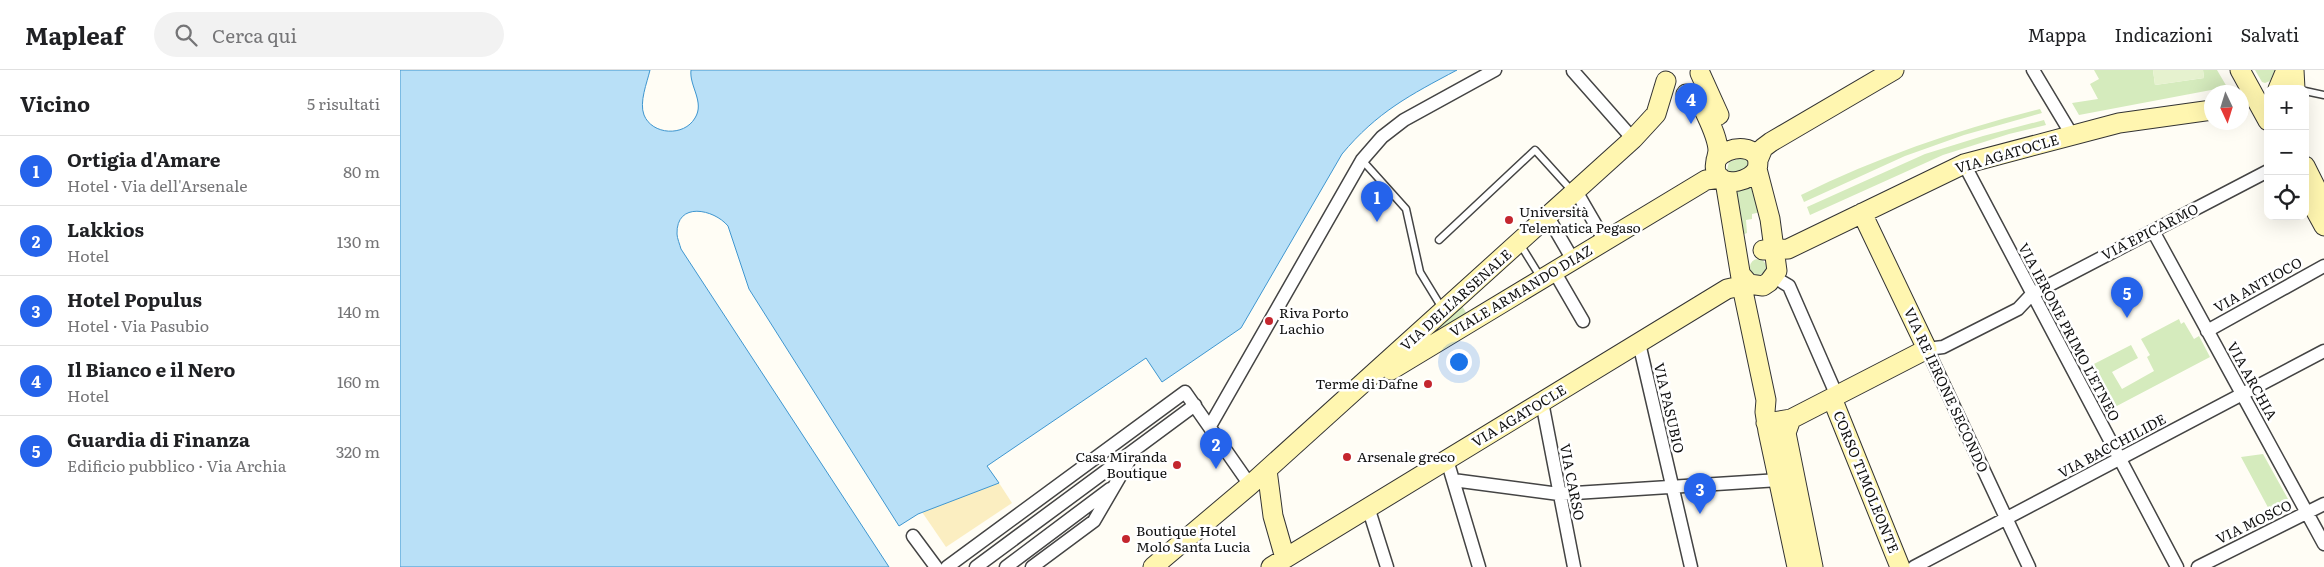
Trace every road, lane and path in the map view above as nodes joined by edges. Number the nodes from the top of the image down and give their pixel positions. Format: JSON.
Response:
{"nodes":[{"id":1,"x":1495,"y":70,"type":"edge"},
{"id":2,"x":1894,"y":70,"type":"edge"},
{"id":3,"x":2033,"y":70,"type":"edge"},
{"id":4,"x":2240,"y":70,"type":"edge"},
{"id":5,"x":2286,"y":70,"type":"edge"},
{"id":6,"x":2294,"y":70,"type":"edge"},
{"id":7,"x":1573,"y":71,"type":"dead end"},
{"id":8,"x":1700,"y":72,"type":"edge"},
{"id":9,"x":1667,"y":76,"type":"edge"},
{"id":10,"x":2280,"y":85,"type":"edge"},
{"id":11,"x":2295,"y":85,"type":"edge"},
{"id":12,"x":2309,"y":92,"type":"edge"},
{"id":13,"x":1686,"y":94,"type":"junction"},
{"id":14,"x":2324,"y":95,"type":"edge"},
{"id":15,"x":2260,"y":105,"type":"edge"},
{"id":16,"x":2204,"y":111,"type":"edge"},
{"id":17,"x":2072,"y":136,"type":"junction"},
{"id":18,"x":1633,"y":139,"type":"junction"},
{"id":19,"x":1740,"y":148,"type":"junction"},
{"id":20,"x":1362,"y":160,"type":"junction"},
{"id":21,"x":1964,"y":164,"type":"junction"},
{"id":22,"x":1758,"y":165,"type":"junction"},
{"id":23,"x":1721,"y":173,"type":"junction"},
{"id":24,"x":2264,"y":173,"type":"edge"},
{"id":25,"x":2309,"y":175,"type":"edge"},
{"id":26,"x":1575,"y":192,"type":"junction"},
{"id":27,"x":2318,"y":197,"type":"edge"},
{"id":28,"x":1862,"y":213,"type":"junction"},
{"id":29,"x":1548,"y":217,"type":"junction"},
{"id":30,"x":2324,"y":226,"type":"edge"},
{"id":31,"x":2153,"y":231,"type":"junction"},
{"id":32,"x":1439,"y":240,"type":"dead end"},
{"id":33,"x":1605,"y":240,"type":"junction"},
{"id":34,"x":1520,"y":243,"type":"junction"},
{"id":35,"x":1776,"y":253,"type":"junction"},
{"id":36,"x":1573,"y":260,"type":"junction"},
{"id":37,"x":2324,"y":266,"type":"edge"},
{"id":38,"x":1548,"y":275,"type":"junction"},
{"id":39,"x":1478,"y":281,"type":"junction"},
{"id":40,"x":1743,"y":283,"type":"junction"},
{"id":41,"x":2032,"y":294,"type":"junction"},
{"id":42,"x":1494,"y":308,"type":"junction"},
{"id":43,"x":1444,"y":312,"type":"junction"},
{"id":44,"x":1583,"y":322,"type":"dead end"},
{"id":45,"x":2207,"y":331,"type":"junction"},
{"id":46,"x":1639,"y":343,"type":"junction"},
{"id":47,"x":1927,"y":349,"type":"junction"},
{"id":48,"x":2324,"y":351,"type":"edge"},
{"id":49,"x":2242,"y":394,"type":"junction"},
{"id":50,"x":1350,"y":396,"type":"junction"},
{"id":51,"x":1835,"y":397,"type":"junction"},
{"id":52,"x":1542,"y":402,"type":"junction"},
{"id":53,"x":1195,"y":405,"type":"junction"},
{"id":54,"x":1781,"y":425,"type":"junction"},
{"id":55,"x":1210,"y":426,"type":"junction"},
{"id":56,"x":1126,"y":436,"type":"junction"},
{"id":57,"x":1136,"y":449,"type":"junction"},
{"id":58,"x":2120,"y":459,"type":"junction"},
{"id":59,"x":1446,"y":460,"type":"junction"},
{"id":60,"x":1267,"y":470,"type":"junction"},
{"id":61,"x":1453,"y":480,"type":"junction"},
{"id":62,"x":1779,"y":480,"type":"junction"},
{"id":63,"x":1116,"y":485,"type":"junction"},
{"id":64,"x":1250,"y":486,"type":"junction"},
{"id":65,"x":1672,"y":488,"type":"junction"},
{"id":66,"x":1559,"y":494,"type":"junction"},
{"id":67,"x":2324,"y":504,"type":"edge"},
{"id":68,"x":1368,"y":507,"type":"junction"},
{"id":69,"x":2307,"y":513,"type":"junction"},
{"id":70,"x":1273,"y":516,"type":"junction"},
{"id":71,"x":2006,"y":518,"type":"junction"},
{"id":72,"x":913,"y":536,"type":"dead end"},
{"id":73,"x":987,"y":538,"type":"junction"},
{"id":74,"x":2324,"y":544,"type":"edge"},
{"id":75,"x":993,"y":561,"type":"edge"},
{"id":76,"x":1281,"y":564,"type":"edge"},
{"id":77,"x":936,"y":567,"type":"edge"},
{"id":78,"x":947,"y":567,"type":"edge"},
{"id":79,"x":976,"y":567,"type":"edge"},
{"id":80,"x":1006,"y":567,"type":"edge"},
{"id":81,"x":1032,"y":567,"type":"edge"},
{"id":82,"x":1153,"y":567,"type":"edge"},
{"id":83,"x":1387,"y":567,"type":"edge"},
{"id":84,"x":1479,"y":567,"type":"edge"},
{"id":85,"x":1574,"y":567,"type":"edge"},
{"id":86,"x":1691,"y":567,"type":"edge"},
{"id":87,"x":1797,"y":567,"type":"edge"},
{"id":88,"x":1813,"y":567,"type":"edge"},
{"id":89,"x":1900,"y":567,"type":"edge"},
{"id":90,"x":1914,"y":567,"type":"edge"},
{"id":91,"x":2029,"y":567,"type":"edge"},
{"id":92,"x":2177,"y":567,"type":"edge"},
{"id":93,"x":2198,"y":567,"type":"edge"}],
"edges":[{"from":1,"to":20,"type":"street"},
{"from":2,"to":22,"type":"street"},
{"from":3,"to":17,"type":"street"},
{"from":4,"to":15,"type":"street"},
{"from":5,"to":10,"type":"street"},
{"from":6,"to":11,"type":"street"},
{"from":7,"to":18,"type":"street"},
{"from":8,"to":13,"type":"street"},
{"from":8,"to":19,"type":"street"},
{"from":9,"to":13,"type":"street"},
{"from":9,"to":18,"type":"street","name":"VIA DELL'ARSENALE"},
{"from":12,"to":14,"type":"lane"},
{"from":13,"to":23,"type":"street"},
{"from":16,"to":17,"type":"street","name":"VIA AGATOCLE"},
{"from":17,"to":21,"type":"street","name":"VIA AGATOCLE"},
{"from":18,"to":26,"type":"street","name":"VIA DELL'ARSENALE"},
{"from":19,"to":22,"type":"street"},
{"from":19,"to":23,"type":"street"},
{"from":20,"to":43,"type":"lane"},
{"from":20,"to":55,"type":"street"},
{"from":21,"to":28,"type":"street","name":"VIA AGATOCLE"},
{"from":21,"to":41,"type":"street","name":"VIA IERONE PRIMO L'ETNEO"},
{"from":22,"to":23,"type":"street"},
{"from":22,"to":35,"type":"street"},
{"from":23,"to":33,"type":"street","name":"VIALE ARMANDO DIAZ"},
{"from":23,"to":40,"type":"street"},
{"from":24,"to":31,"type":"street","name":"VIA EPICARMO"},
{"from":25,"to":27,"type":"street"},
{"from":26,"to":29,"type":"street","name":"VIA DELL'ARSENALE"},
{"from":26,"to":32,"type":"lane"},
{"from":26,"to":33,"type":"street"},
{"from":27,"to":30,"type":"street"},
{"from":28,"to":35,"type":"street","name":"VIA AGATOCLE"},
{"from":28,"to":47,"type":"street","name":"VIA RE IERONE SECONDO"},
{"from":29,"to":34,"type":"street","name":"VIA DELL'ARSENALE"},
{"from":29,"to":36,"type":"street"},
{"from":31,"to":41,"type":"street","name":"VIA EPICARMO"},
{"from":31,"to":45,"type":"street","name":"VIA ARCHIA"},
{"from":33,"to":36,"type":"street","name":"VIALE ARMANDO DIAZ"},
{"from":34,"to":38,"type":"lane"},
{"from":34,"to":39,"type":"street","name":"VIA DELL'ARSENALE"},
{"from":35,"to":40,"type":"street","name":"VIA AGATOCLE"},
{"from":35,"to":40,"type":"street"},
{"from":35,"to":51,"type":"street"},
{"from":36,"to":38,"type":"street","name":"VIALE ARMANDO DIAZ"},
{"from":37,"to":45,"type":"street","name":"VIA ANTIOCO"},
{"from":38,"to":42,"type":"street","name":"VIALE ARMANDO DIAZ"},
{"from":38,"to":44,"type":"street"},
{"from":39,"to":42,"type":"street"},
{"from":39,"to":43,"type":"street","name":"VIA DELL'ARSENALE"},
{"from":40,"to":46,"type":"street","name":"VIA AGATOCLE"},
{"from":40,"to":54,"type":"street"},
{"from":41,"to":47,"type":"street","name":"VIA EPICARMO"},
{"from":41,"to":58,"type":"street","name":"VIA IERONE PRIMO L'ETNEO"},
{"from":42,"to":50,"type":"street","name":"VIALE ARMANDO DIAZ"},
{"from":43,"to":50,"type":"street","name":"VIA DELL'ARSENALE"},
{"from":45,"to":49,"type":"street","name":"VIA ARCHIA"},
{"from":46,"to":52,"type":"street","name":"VIA AGATOCLE"},
{"from":46,"to":65,"type":"street","name":"VIA PASUBIO"},
{"from":47,"to":51,"type":"street"},
{"from":47,"to":71,"type":"street","name":"VIA RE IERONE SECONDO"},
{"from":48,"to":49,"type":"street","name":"VIA BACCHILIDE"},
{"from":49,"to":58,"type":"street","name":"VIA BACCHILIDE"},
{"from":49,"to":69,"type":"street","name":"VIA ARCHIA"},
{"from":50,"to":60,"type":"street","name":"VIA DELL'ARSENALE"},
{"from":51,"to":54,"type":"street"},
{"from":51,"to":89,"type":"street","name":"CORSO TIMOLEONTE"},
{"from":52,"to":59,"type":"street","name":"VIA AGATOCLE"},
{"from":52,"to":66,"type":"street","name":"VIA CARSO"},
{"from":53,"to":55,"type":"street"},
{"from":53,"to":56,"type":"street"},
{"from":53,"to":57,"type":"street"},
{"from":54,"to":62,"type":"street"},
{"from":54,"to":88,"type":"street"},
{"from":55,"to":64,"type":"street"},
{"from":56,"to":57,"type":"street"},
{"from":56,"to":73,"type":"street"},
{"from":57,"to":63,"type":"street"},
{"from":57,"to":75,"type":"street"},
{"from":58,"to":71,"type":"street","name":"VIA BACCHILIDE"},
{"from":58,"to":92,"type":"street","name":"VIA IERONE PRIMO L'ETNEO"},
{"from":59,"to":61,"type":"street"},
{"from":59,"to":68,"type":"street","name":"VIA AGATOCLE"},
{"from":60,"to":64,"type":"street","name":"VIA DELL'ARSENALE"},
{"from":60,"to":70,"type":"street"},
{"from":61,"to":66,"type":"street"},
{"from":61,"to":84,"type":"street"},
{"from":62,"to":65,"type":"street"},
{"from":62,"to":87,"type":"street"},
{"from":63,"to":80,"type":"street"},
{"from":63,"to":81,"type":"street"},
{"from":64,"to":70,"type":"street"},
{"from":64,"to":82,"type":"street","name":"VIA DELL'ARSENALE"},
{"from":65,"to":66,"type":"street"},
{"from":65,"to":86,"type":"street","name":"VIA PASUBIO"},
{"from":66,"to":85,"type":"street","name":"VIA CARSO"},
{"from":67,"to":69,"type":"street","name":"VIA MOSCO"},
{"from":68,"to":76,"type":"street","name":"VIA AGATOCLE"},
{"from":68,"to":83,"type":"street"},
{"from":69,"to":74,"type":"street","name":"VIA ARCHIA"},
{"from":69,"to":93,"type":"street","name":"VIA MOSCO"},
{"from":70,"to":76,"type":"street"},
{"from":71,"to":90,"type":"street","name":"VIA BACCHILIDE"},
{"from":71,"to":91,"type":"street","name":"VIA RE IERONE SECONDO"},
{"from":72,"to":77,"type":"street"},
{"from":73,"to":75,"type":"street"},
{"from":73,"to":78,"type":"street"},
{"from":75,"to":79,"type":"street"}]}
